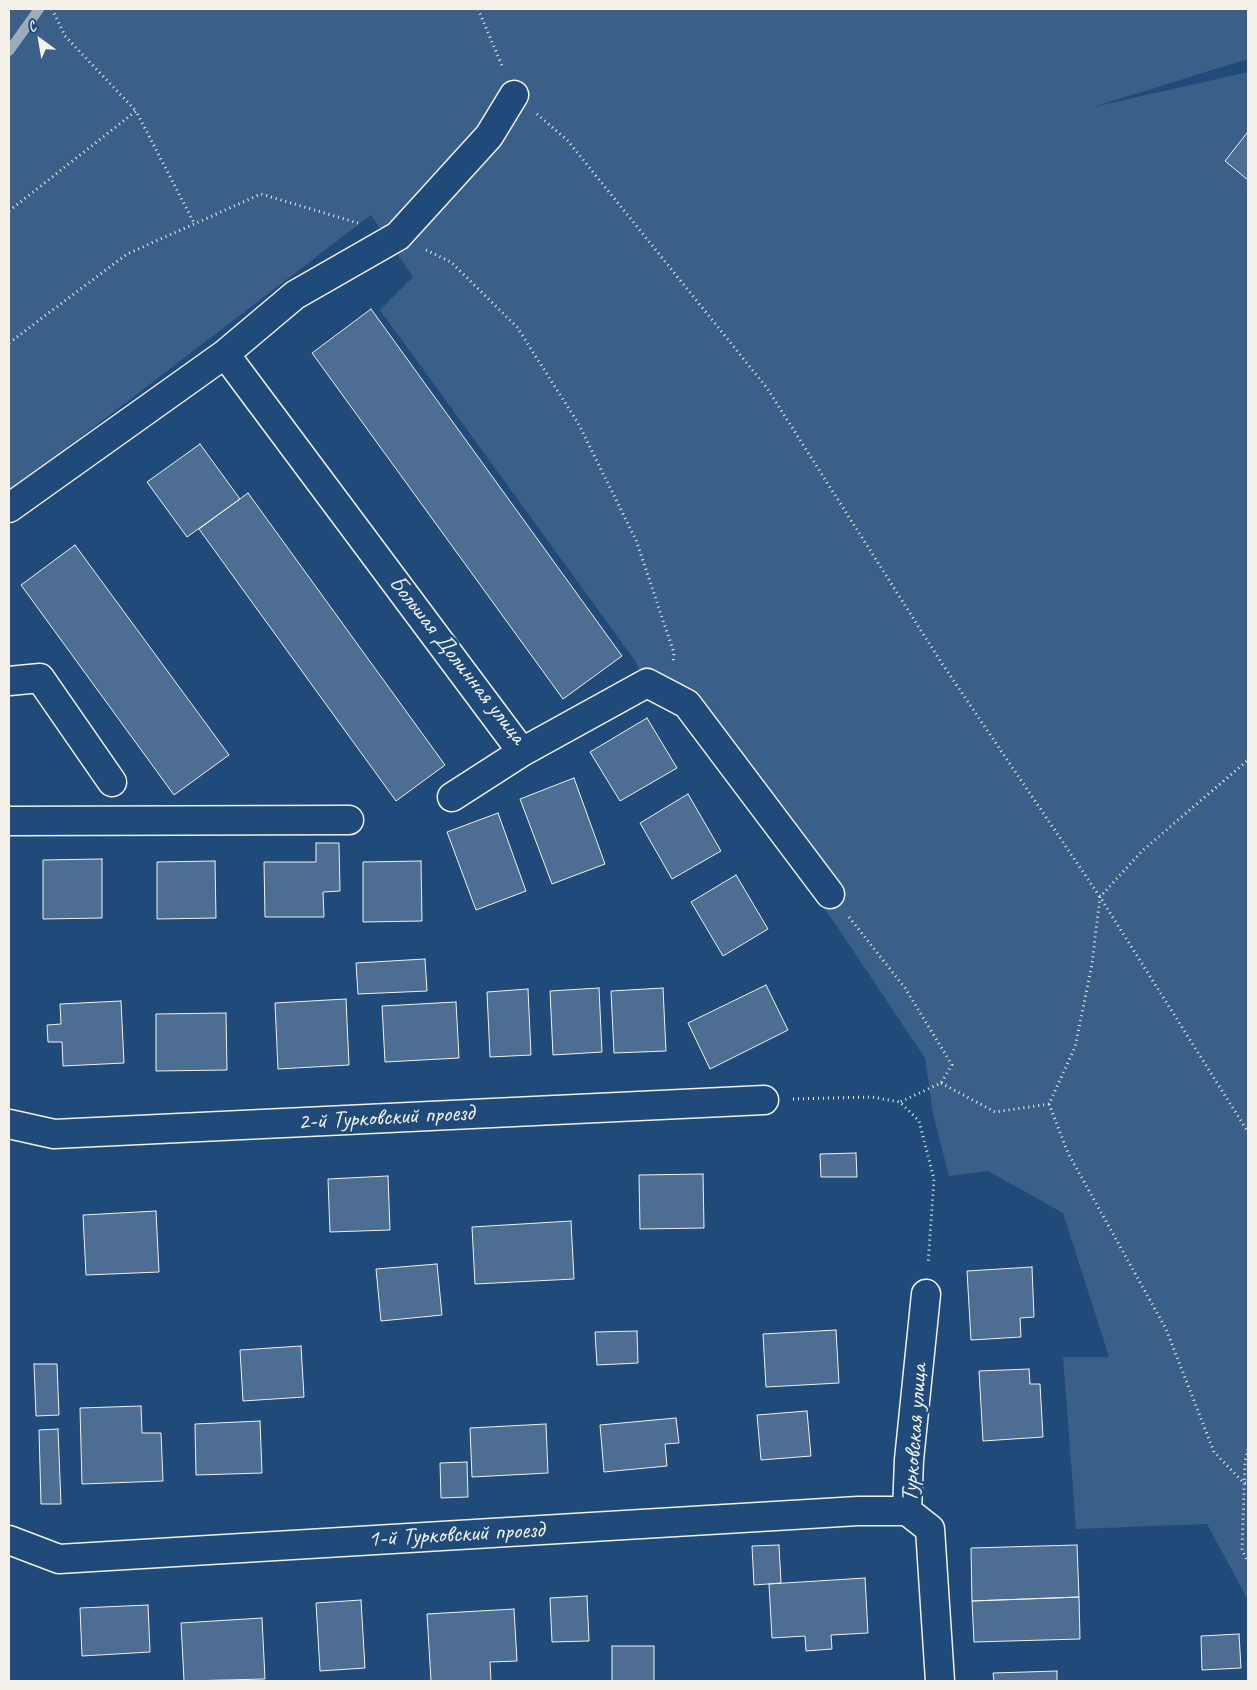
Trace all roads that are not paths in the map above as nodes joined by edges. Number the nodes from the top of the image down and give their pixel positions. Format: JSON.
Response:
{"nodes":[{"id":1,"x":514,"y":95,"type":"road end"},
{"id":2,"x":226,"y":354,"type":"junction"},
{"id":3,"x":9,"y":508,"type":"edge"},
{"id":4,"x":9,"y":681,"type":"edge"},
{"id":5,"x":522,"y":752,"type":"junction"},
{"id":6,"x":112,"y":782,"type":"dead end"},
{"id":7,"x":452,"y":797,"type":"dead end"},
{"id":8,"x":349,"y":820,"type":"dead end"},
{"id":9,"x":9,"y":821,"type":"edge"},
{"id":10,"x":830,"y":894,"type":"road end"},
{"id":11,"x":764,"y":1100,"type":"road end"},
{"id":12,"x":9,"y":1124,"type":"edge"},
{"id":13,"x":926,"y":1294,"type":"road end"},
{"id":14,"x":907,"y":1511,"type":"junction"},
{"id":15,"x":9,"y":1540,"type":"edge"},
{"id":16,"x":940,"y":1681,"type":"edge"}],
"edges":[{"from":1,"to":2,"type":"street"},
{"from":2,"to":3,"type":"street"},
{"from":2,"to":5,"type":"street","name":"Большая Долинная улица"},
{"from":4,"to":6,"type":"street"},
{"from":5,"to":7,"type":"street"},
{"from":5,"to":10,"type":"street","name":"Большая Долинная улица"},
{"from":8,"to":9,"type":"street"},
{"from":11,"to":12,"type":"street","name":"2-й Турковский проезд"},
{"from":13,"to":14,"type":"street","name":"Турковская улица"},
{"from":14,"to":15,"type":"street","name":"1-й Турковский проезд"},
{"from":14,"to":16,"type":"street","name":"Турковская улица"}]}
